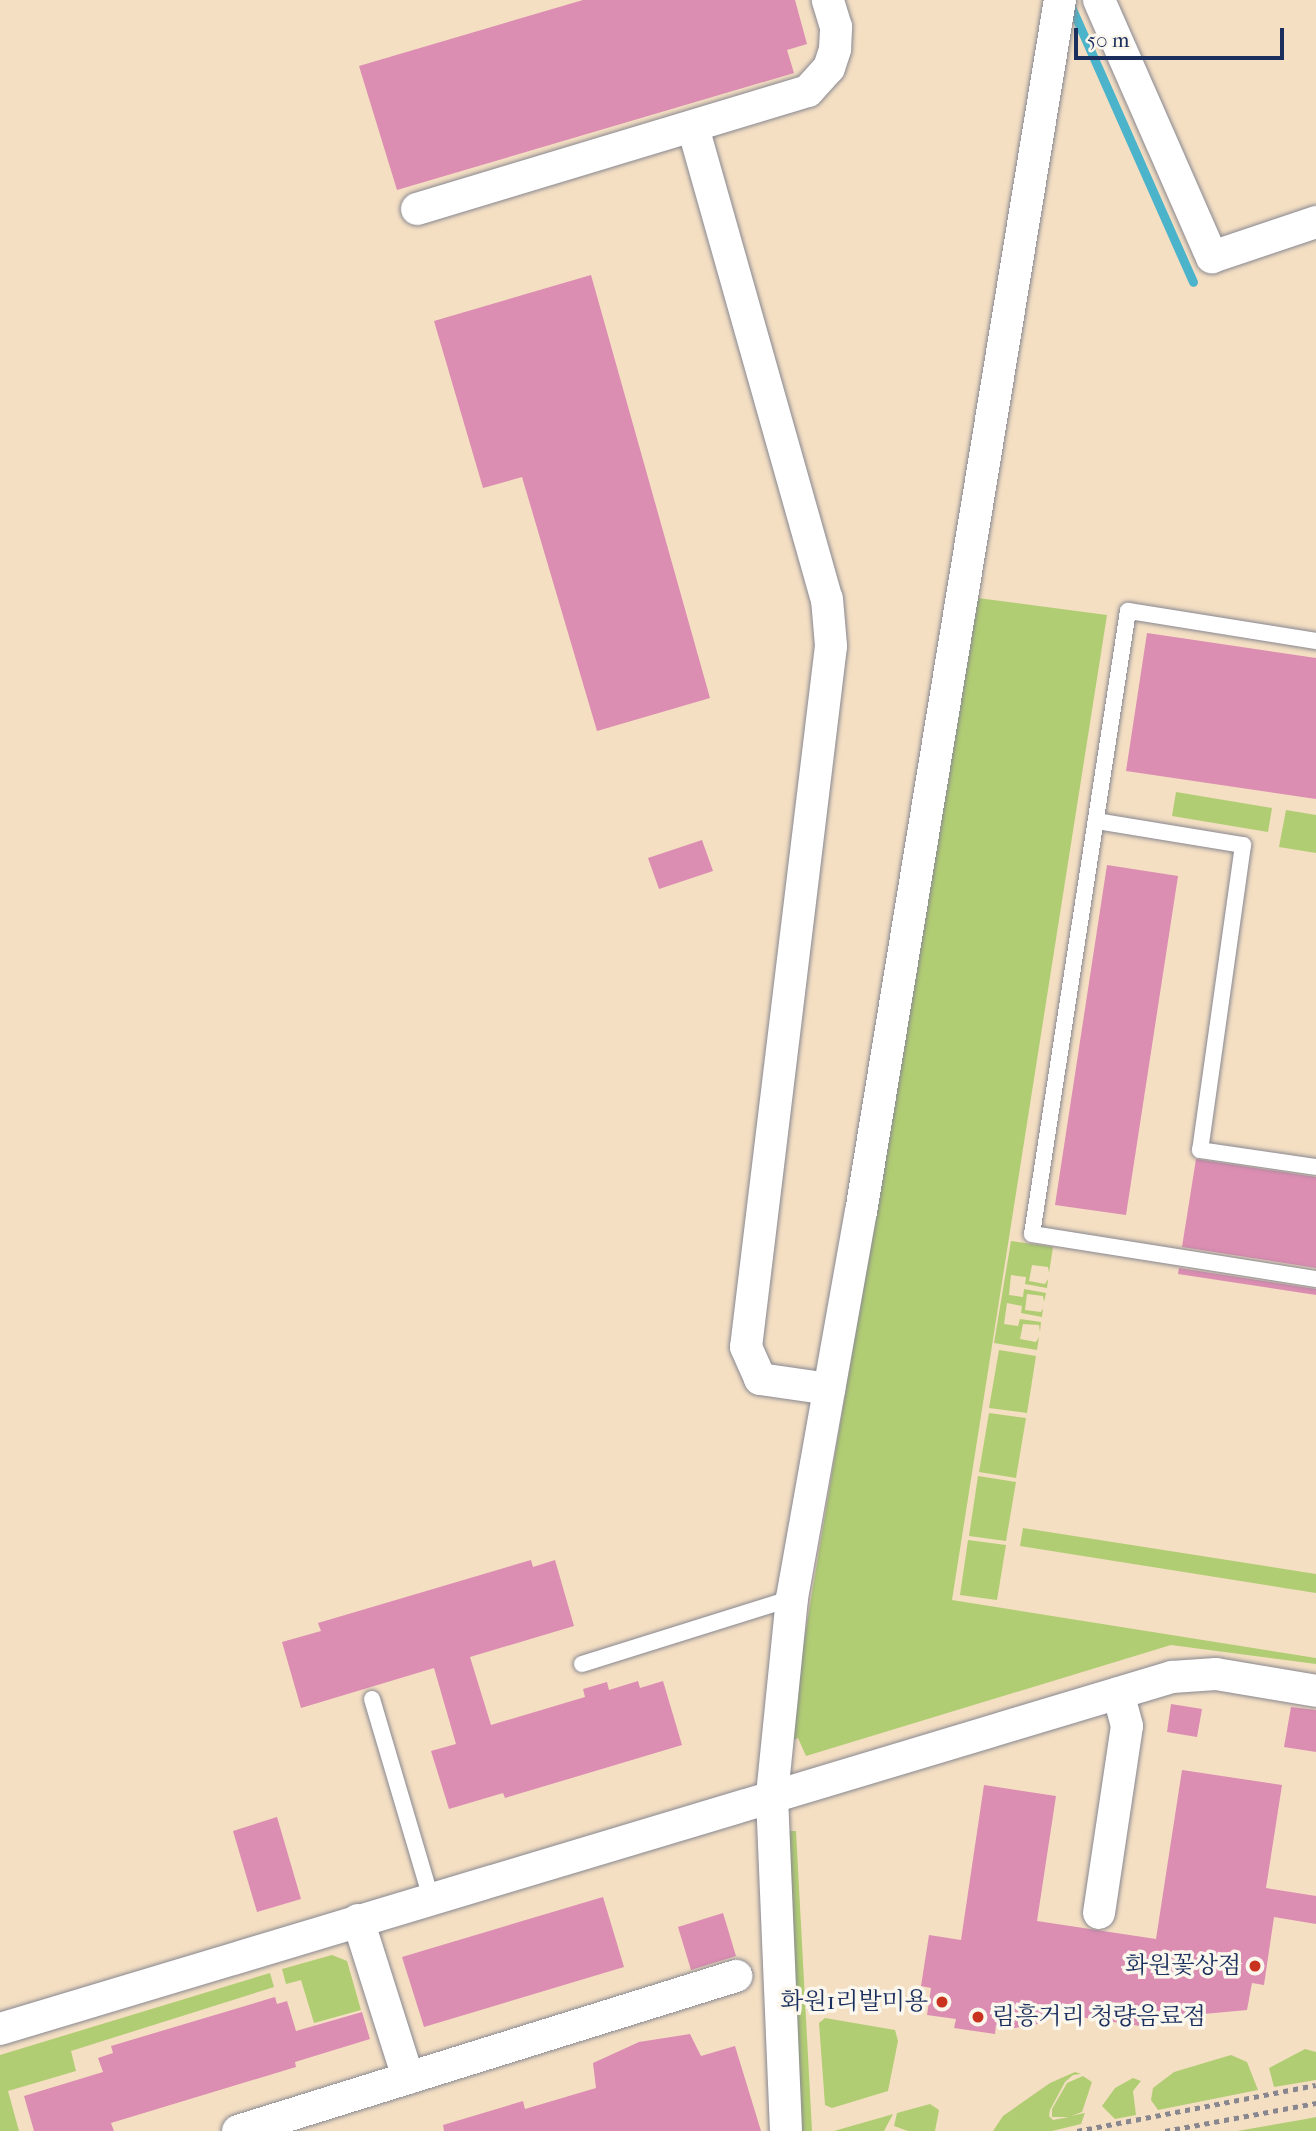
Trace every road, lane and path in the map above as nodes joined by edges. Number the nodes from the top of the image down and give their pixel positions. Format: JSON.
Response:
{"nodes":[{"id":1,"x":828,"y":0,"type":"edge"},
{"id":2,"x":1099,"y":0,"type":"edge"},
{"id":3,"x":1060,"y":2,"type":"edge"},
{"id":4,"x":693,"y":127,"type":"junction"},
{"id":5,"x":417,"y":209,"type":"dead end"},
{"id":6,"x":1316,"y":222,"type":"edge"},
{"id":7,"x":1316,"y":640,"type":"edge"},
{"id":8,"x":1096,"y":821,"type":"junction"},
{"id":9,"x":1316,"y":1167,"type":"edge"},
{"id":10,"x":1316,"y":1279,"type":"edge"},
{"id":11,"x":829,"y":1389,"type":"junction"},
{"id":12,"x":792,"y":1598,"type":"junction"},
{"id":13,"x":582,"y":1664,"type":"dead end"},
{"id":14,"x":1316,"y":1690,"type":"edge"},
{"id":15,"x":1118,"y":1693,"type":"junction"},
{"id":16,"x":372,"y":1699,"type":"dead end"},
{"id":17,"x":772,"y":1795,"type":"junction"},
{"id":18,"x":431,"y":1898,"type":"junction"},
{"id":19,"x":1099,"y":1913,"type":"dead end"},
{"id":20,"x":358,"y":1920,"type":"junction"},
{"id":21,"x":736,"y":1976,"type":"dead end"},
{"id":22,"x":0,"y":2029,"type":"edge"},
{"id":23,"x":408,"y":2078,"type":"junction"},
{"id":24,"x":1316,"y":2085,"type":"edge"},
{"id":25,"x":1316,"y":2103,"type":"edge"},
{"id":26,"x":238,"y":2131,"type":"edge"},
{"id":27,"x":786,"y":2131,"type":"edge"},
{"id":28,"x":1077,"y":2131,"type":"edge"},
{"id":29,"x":1166,"y":2131,"type":"edge"}],
"edges":[{"from":1,"to":4,"type":"street"},
{"from":2,"to":6,"type":"street"},
{"from":3,"to":11,"type":"street"},
{"from":4,"to":5,"type":"street"},
{"from":4,"to":11,"type":"street"},
{"from":7,"to":8,"type":"lane"},
{"from":8,"to":9,"type":"lane"},
{"from":8,"to":10,"type":"lane"},
{"from":11,"to":12,"type":"street"},
{"from":12,"to":13,"type":"lane"},
{"from":12,"to":17,"type":"street"},
{"from":14,"to":15,"type":"street"},
{"from":15,"to":17,"type":"street"},
{"from":15,"to":19,"type":"street"},
{"from":16,"to":18,"type":"lane"},
{"from":17,"to":18,"type":"street"},
{"from":17,"to":27,"type":"street"},
{"from":18,"to":20,"type":"street"},
{"from":20,"to":22,"type":"street"},
{"from":20,"to":23,"type":"street"},
{"from":21,"to":23,"type":"street"},
{"from":23,"to":26,"type":"street"},
{"from":24,"to":28,"type":"path"},
{"from":25,"to":29,"type":"path"}]}
